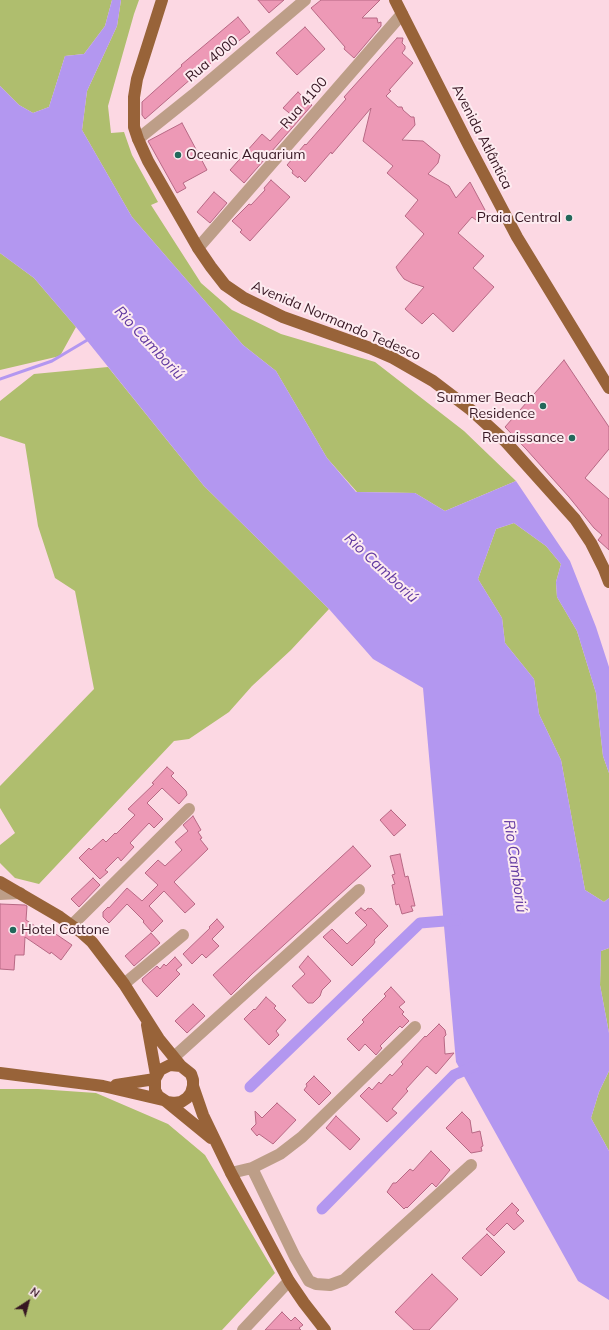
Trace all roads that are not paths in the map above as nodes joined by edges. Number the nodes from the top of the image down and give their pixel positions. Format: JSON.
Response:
{"nodes":[{"id":1,"x":162,"y":0,"type":"edge"},
{"id":2,"x":305,"y":0,"type":"edge"},
{"id":3,"x":396,"y":0,"type":"edge"},
{"id":4,"x":402,"y":14,"type":"junction"},
{"id":5,"x":138,"y":139,"type":"junction"},
{"id":6,"x":198,"y":248,"type":"junction"},
{"id":7,"x":609,"y":388,"type":"edge"},
{"id":8,"x":609,"y":582,"type":"edge"},
{"id":9,"x":189,"y":809,"type":"dead end"},
{"id":10,"x":0,"y":882,"type":"edge"},
{"id":11,"x":359,"y":890,"type":"dead end"},
{"id":12,"x":20,"y":893,"type":"junction"},
{"id":13,"x":0,"y":894,"type":"edge"},
{"id":14,"x":72,"y":925,"type":"junction"},
{"id":15,"x":183,"y":935,"type":"dead end"},
{"id":16,"x":124,"y":984,"type":"junction"},
{"id":17,"x":144,"y":1016,"type":"junction"},
{"id":18,"x":415,"y":1027,"type":"dead end"},
{"id":19,"x":178,"y":1061,"type":"junction"},
{"id":20,"x":0,"y":1073,"type":"edge"},
{"id":21,"x":155,"y":1077,"type":"junction"},
{"id":22,"x":103,"y":1086,"type":"junction"},
{"id":23,"x":193,"y":1086,"type":"junction"},
{"id":24,"x":165,"y":1101,"type":"junction"},
{"id":25,"x":216,"y":1143,"type":"junction"},
{"id":26,"x":471,"y":1165,"type":"dead end"},
{"id":27,"x":252,"y":1168,"type":"junction"},
{"id":28,"x":231,"y":1173,"type":"junction"},
{"id":29,"x":289,"y":1281,"type":"junction"},
{"id":30,"x":243,"y":1330,"type":"edge"},
{"id":31,"x":325,"y":1330,"type":"edge"}],
"edges":[{"from":1,"to":5,"type":"main road","name":"Avenida Normando Tedesco"},
{"from":2,"to":5,"type":"street","name":"Rua 4000"},
{"from":3,"to":4,"type":"main road","name":"Avenida Atlântica"},
{"from":4,"to":6,"type":"street","name":"Rua 4100"},
{"from":4,"to":7,"type":"main road","name":"Avenida Atlântica"},
{"from":5,"to":6,"type":"main road","name":"Avenida Normando Tedesco"},
{"from":6,"to":8,"type":"main road","name":"Avenida Normando Tedesco"},
{"from":9,"to":14,"type":"street"},
{"from":10,"to":12,"type":"main road"},
{"from":11,"to":19,"type":"street"},
{"from":12,"to":13,"type":"street"},
{"from":12,"to":14,"type":"main road"},
{"from":14,"to":16,"type":"main road"},
{"from":15,"to":16,"type":"street"},
{"from":16,"to":17,"type":"main road"},
{"from":17,"to":19,"type":"main road"},
{"from":17,"to":21,"type":"main road"},
{"from":18,"to":27,"type":"street"},
{"from":19,"to":21,"type":"main road"},
{"from":19,"to":23,"type":"main road"},
{"from":20,"to":22,"type":"main road"},
{"from":21,"to":22,"type":"main road"},
{"from":21,"to":24,"type":"main road"},
{"from":22,"to":24,"type":"main road"},
{"from":23,"to":24,"type":"main road"},
{"from":23,"to":25,"type":"main road"},
{"from":24,"to":25,"type":"main road"},
{"from":25,"to":28,"type":"main road"},
{"from":26,"to":27,"type":"street"},
{"from":27,"to":28,"type":"street"},
{"from":28,"to":29,"type":"main road"},
{"from":29,"to":30,"type":"street"},
{"from":29,"to":31,"type":"main road"}]}
